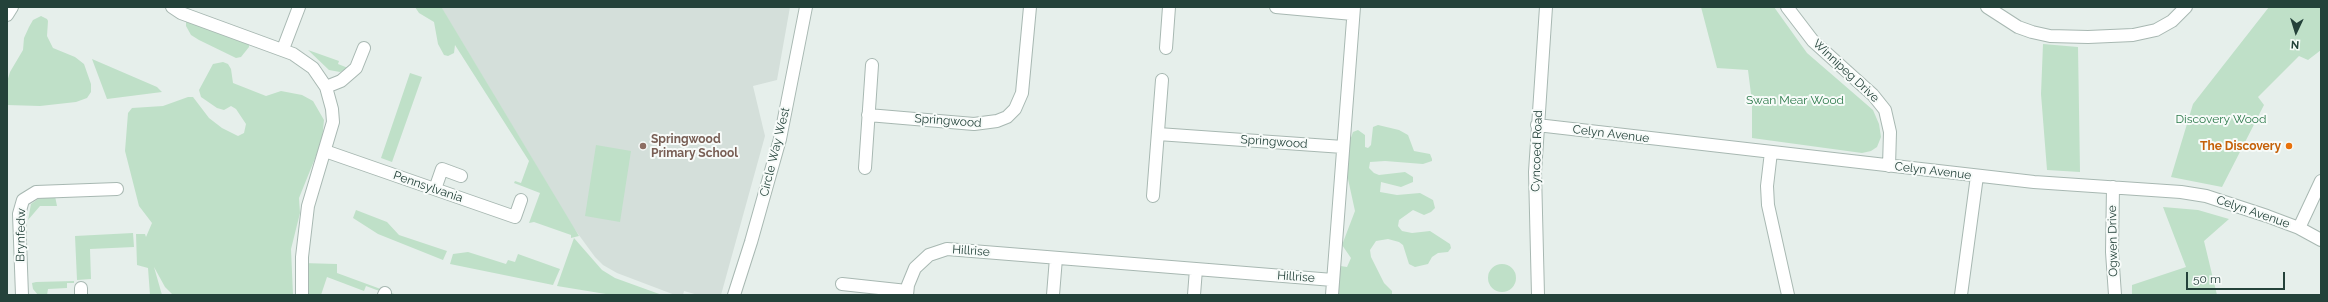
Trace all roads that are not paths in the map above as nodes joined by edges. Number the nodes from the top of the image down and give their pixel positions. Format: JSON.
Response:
{"nodes":[{"id":1,"x":12,"y":7,"type":"edge"},
{"id":2,"x":172,"y":7,"type":"edge"},
{"id":3,"x":299,"y":7,"type":"edge"},
{"id":4,"x":806,"y":7,"type":"edge"},
{"id":5,"x":1030,"y":7,"type":"edge"},
{"id":6,"x":1169,"y":7,"type":"edge"},
{"id":7,"x":1276,"y":7,"type":"edge"},
{"id":8,"x":1546,"y":7,"type":"edge"},
{"id":9,"x":1787,"y":7,"type":"edge"},
{"id":10,"x":1987,"y":7,"type":"edge"},
{"id":11,"x":2186,"y":7,"type":"edge"},
{"id":12,"x":1354,"y":10,"type":"edge"},
{"id":13,"x":7,"y":15,"type":"edge"},
{"id":14,"x":364,"y":48,"type":"dead end"},
{"id":15,"x":1166,"y":48,"type":"dead end"},
{"id":16,"x":283,"y":49,"type":"junction"},
{"id":17,"x":872,"y":65,"type":"dead end"},
{"id":18,"x":1162,"y":80,"type":"dead end"},
{"id":19,"x":326,"y":88,"type":"junction"},
{"id":20,"x":868,"y":115,"type":"junction"},
{"id":21,"x":1537,"y":125,"type":"junction"},
{"id":22,"x":1158,"y":134,"type":"junction"},
{"id":23,"x":1343,"y":147,"type":"junction"},
{"id":24,"x":325,"y":150,"type":"junction"},
{"id":25,"x":1771,"y":152,"type":"junction"},
{"id":26,"x":1889,"y":166,"type":"junction"},
{"id":27,"x":865,"y":168,"type":"dead end"},
{"id":28,"x":461,"y":176,"type":"dead end"},
{"id":29,"x":1977,"y":176,"type":"junction"},
{"id":30,"x":2321,"y":181,"type":"edge"},
{"id":31,"x":2112,"y":187,"type":"junction"},
{"id":32,"x":117,"y":189,"type":"dead end"},
{"id":33,"x":435,"y":189,"type":"junction"},
{"id":34,"x":1153,"y":196,"type":"dead end"},
{"id":35,"x":521,"y":200,"type":"dead end"},
{"id":36,"x":2299,"y":228,"type":"junction"},
{"id":37,"x":2321,"y":240,"type":"edge"},
{"id":38,"x":1056,"y":258,"type":"junction"},
{"id":39,"x":1196,"y":269,"type":"junction"},
{"id":40,"x":1333,"y":280,"type":"junction"},
{"id":41,"x":842,"y":284,"type":"dead end"},
{"id":42,"x":907,"y":293,"type":"edge"},
{"id":43,"x":22,"y":295,"type":"edge"},
{"id":44,"x":302,"y":295,"type":"edge"},
{"id":45,"x":734,"y":295,"type":"edge"},
{"id":46,"x":1053,"y":295,"type":"edge"},
{"id":47,"x":1194,"y":295,"type":"edge"},
{"id":48,"x":1332,"y":295,"type":"edge"},
{"id":49,"x":1538,"y":295,"type":"edge"},
{"id":50,"x":1788,"y":295,"type":"edge"},
{"id":51,"x":1961,"y":295,"type":"edge"},
{"id":52,"x":2115,"y":295,"type":"edge"}],
"edges":[{"from":1,"to":13,"type":"street"},
{"from":2,"to":16,"type":"street"},
{"from":3,"to":16,"type":"street"},
{"from":4,"to":45,"type":"street","name":"Circle Way West"},
{"from":5,"to":20,"type":"street","name":"Springwood"},
{"from":6,"to":15,"type":"street"},
{"from":7,"to":12,"type":"street"},
{"from":8,"to":21,"type":"street","name":"Cyncoed Road"},
{"from":9,"to":26,"type":"street","name":"Winnipeg Drive"},
{"from":10,"to":11,"type":"street"},
{"from":12,"to":23,"type":"street"},
{"from":14,"to":19,"type":"street"},
{"from":16,"to":19,"type":"street"},
{"from":17,"to":20,"type":"street"},
{"from":18,"to":22,"type":"street"},
{"from":19,"to":24,"type":"street"},
{"from":20,"to":27,"type":"street"},
{"from":21,"to":25,"type":"street","name":"Celyn Avenue"},
{"from":21,"to":49,"type":"street","name":"Cyncoed Road"},
{"from":22,"to":23,"type":"street","name":"Springwood"},
{"from":22,"to":34,"type":"street"},
{"from":23,"to":40,"type":"street"},
{"from":24,"to":33,"type":"street","name":"Pennsylvania"},
{"from":24,"to":44,"type":"street"},
{"from":25,"to":26,"type":"street","name":"Celyn Avenue"},
{"from":25,"to":50,"type":"street"},
{"from":26,"to":29,"type":"street","name":"Celyn Avenue"},
{"from":28,"to":33,"type":"street"},
{"from":29,"to":31,"type":"street","name":"Celyn Avenue"},
{"from":29,"to":51,"type":"street"},
{"from":30,"to":36,"type":"street"},
{"from":31,"to":36,"type":"street","name":"Celyn Avenue"},
{"from":31,"to":52,"type":"street","name":"Ogwen Drive"},
{"from":32,"to":43,"type":"street","name":"Brynfedw"},
{"from":33,"to":35,"type":"street","name":"Pennsylvania"},
{"from":36,"to":37,"type":"street","name":"Celyn Avenue"},
{"from":38,"to":39,"type":"street","name":"Hillrise"},
{"from":38,"to":42,"type":"street","name":"Hillrise"},
{"from":38,"to":46,"type":"street"},
{"from":39,"to":40,"type":"street","name":"Hillrise"},
{"from":39,"to":47,"type":"street"},
{"from":40,"to":48,"type":"street"},
{"from":41,"to":42,"type":"street","name":"Hillrise"}]}
